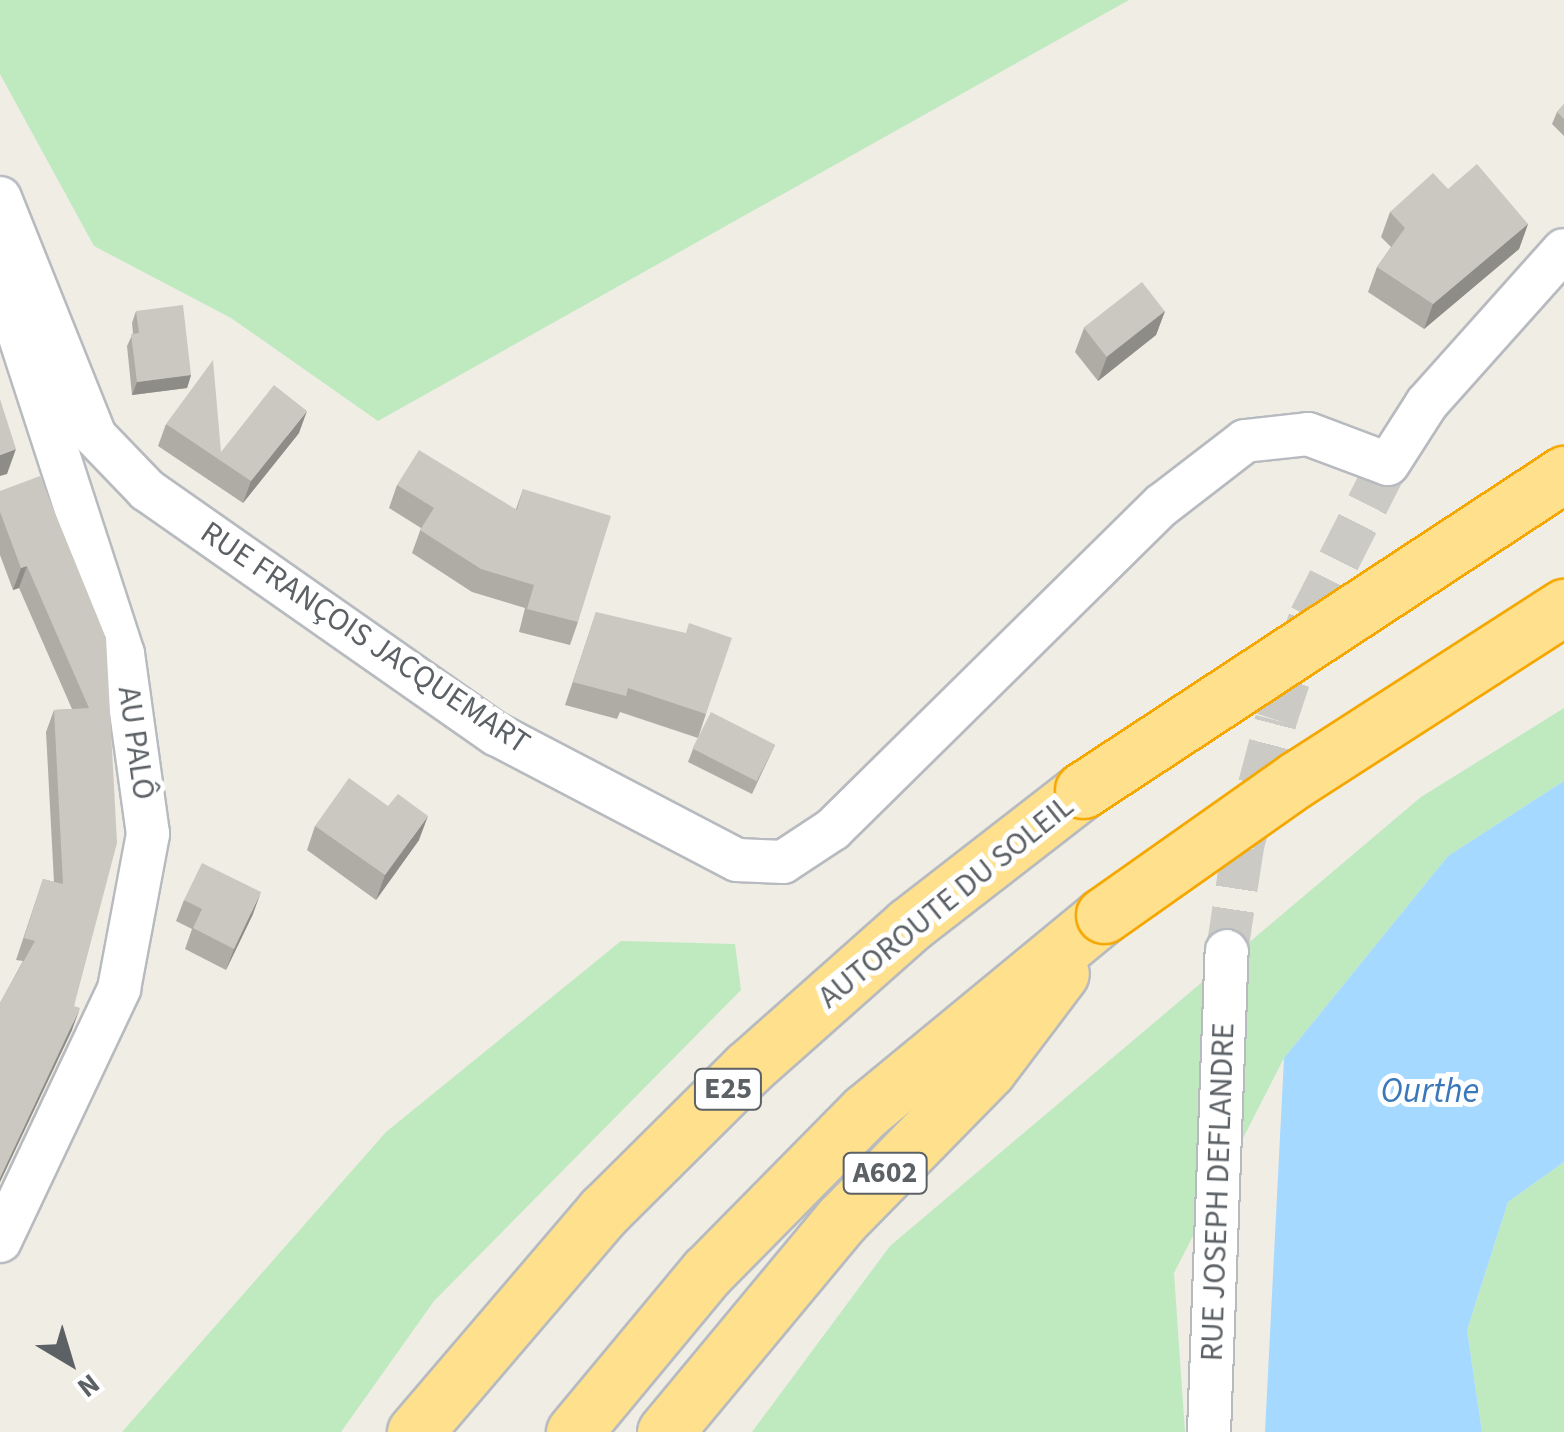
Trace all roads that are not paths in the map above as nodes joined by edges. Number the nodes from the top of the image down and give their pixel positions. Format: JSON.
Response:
{"nodes":[{"id":1,"x":9,"y":215,"type":"edge"},
{"id":2,"x":1564,"y":250,"type":"edge"},
{"id":3,"x":1564,"y":474,"type":"edge"},
{"id":4,"x":1564,"y":607,"type":"edge"},
{"id":5,"x":1104,"y":914,"type":"junction"},
{"id":6,"x":1227,"y":951,"type":"tunnel mouth"},
{"id":7,"x":0,"y":1241,"type":"edge"},
{"id":8,"x":416,"y":1432,"type":"edge"},
{"id":9,"x":574,"y":1432,"type":"edge"},
{"id":10,"x":665,"y":1432,"type":"edge"},
{"id":11,"x":1208,"y":1432,"type":"edge"}],
"edges":[{"from":1,"to":2,"type":"street","name":"RUE FRANÇOIS JACQUEMART"},
{"from":1,"to":7,"type":"street","name":"AU PALÔ"},
{"from":3,"to":8,"type":"highway","name":"AUTOROUTE DU SOLEIL","number":"E25","bridge":true},
{"from":4,"to":5,"type":"highway","bridge":true},
{"from":5,"to":9,"type":"highway"},
{"from":5,"to":10,"type":"highway","number":"A602"},
{"from":6,"to":11,"type":"street","name":"RUE JOSEPH DEFLANDRE"}]}
